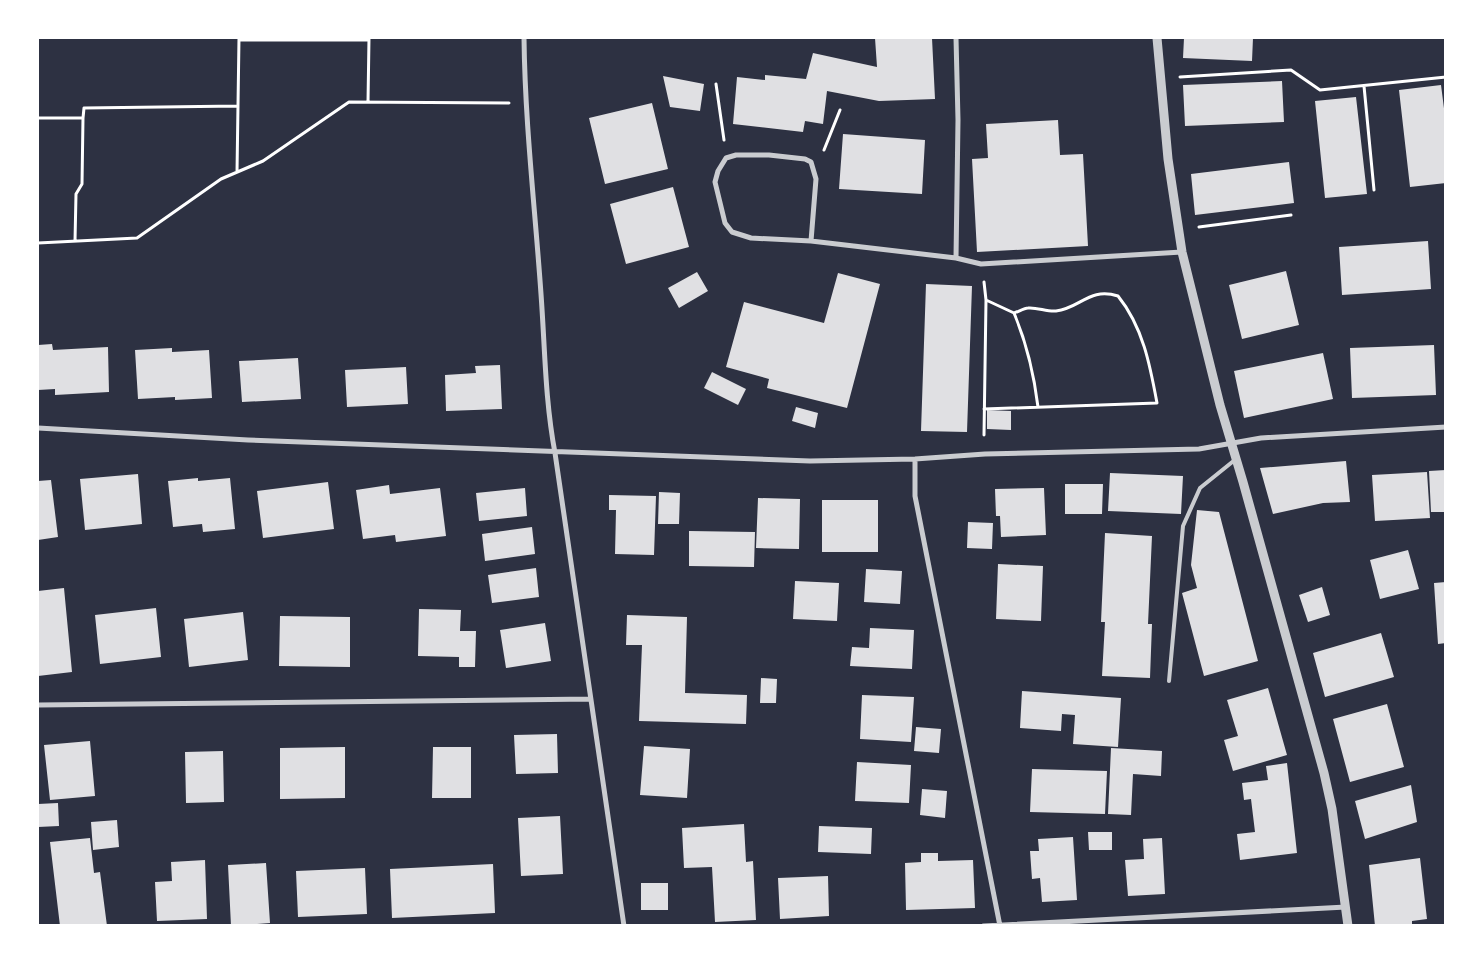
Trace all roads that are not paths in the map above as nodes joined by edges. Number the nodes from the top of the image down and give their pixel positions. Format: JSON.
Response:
{"nodes":[{"id":1,"x":524,"y":38,"type":"edge"},
{"id":2,"x":956,"y":38,"type":"edge"},
{"id":3,"x":1157,"y":38,"type":"edge"},
{"id":4,"x":811,"y":241,"type":"junction"},
{"id":5,"x":1182,"y":252,"type":"junction"},
{"id":6,"x":956,"y":258,"type":"junction"},
{"id":7,"x":1446,"y":427,"type":"edge"},
{"id":8,"x":38,"y":428,"type":"edge"},
{"id":9,"x":1231,"y":444,"type":"junction"},
{"id":10,"x":555,"y":453,"type":"junction"},
{"id":11,"x":914,"y":459,"type":"junction"},
{"id":12,"x":1236,"y":459,"type":"junction"},
{"id":13,"x":1168,"y":681,"type":"dead end"},
{"id":14,"x":591,"y":699,"type":"junction"},
{"id":15,"x":38,"y":705,"type":"edge"},
{"id":16,"x":1346,"y":907,"type":"junction"},
{"id":17,"x":1000,"y":925,"type":"edge"},
{"id":18,"x":624,"y":926,"type":"edge"},
{"id":19,"x":983,"y":926,"type":"edge"},
{"id":20,"x":1348,"y":926,"type":"edge"}],
"edges":[{"from":1,"to":10,"type":"street"},
{"from":2,"to":6,"type":"street"},
{"from":3,"to":5,"type":"street"},
{"from":4,"to":4,"type":"street"},
{"from":4,"to":6,"type":"street"},
{"from":5,"to":6,"type":"street"},
{"from":5,"to":9,"type":"street"},
{"from":7,"to":9,"type":"street"},
{"from":8,"to":10,"type":"street"},
{"from":9,"to":11,"type":"street"},
{"from":9,"to":12,"type":"street"},
{"from":10,"to":11,"type":"street"},
{"from":10,"to":14,"type":"street"},
{"from":11,"to":17,"type":"street"},
{"from":12,"to":13,"type":"lane"},
{"from":12,"to":16,"type":"street"},
{"from":14,"to":15,"type":"street"},
{"from":14,"to":18,"type":"street"},
{"from":16,"to":17,"type":"street"},
{"from":16,"to":20,"type":"street"},
{"from":17,"to":19,"type":"street"}]}
